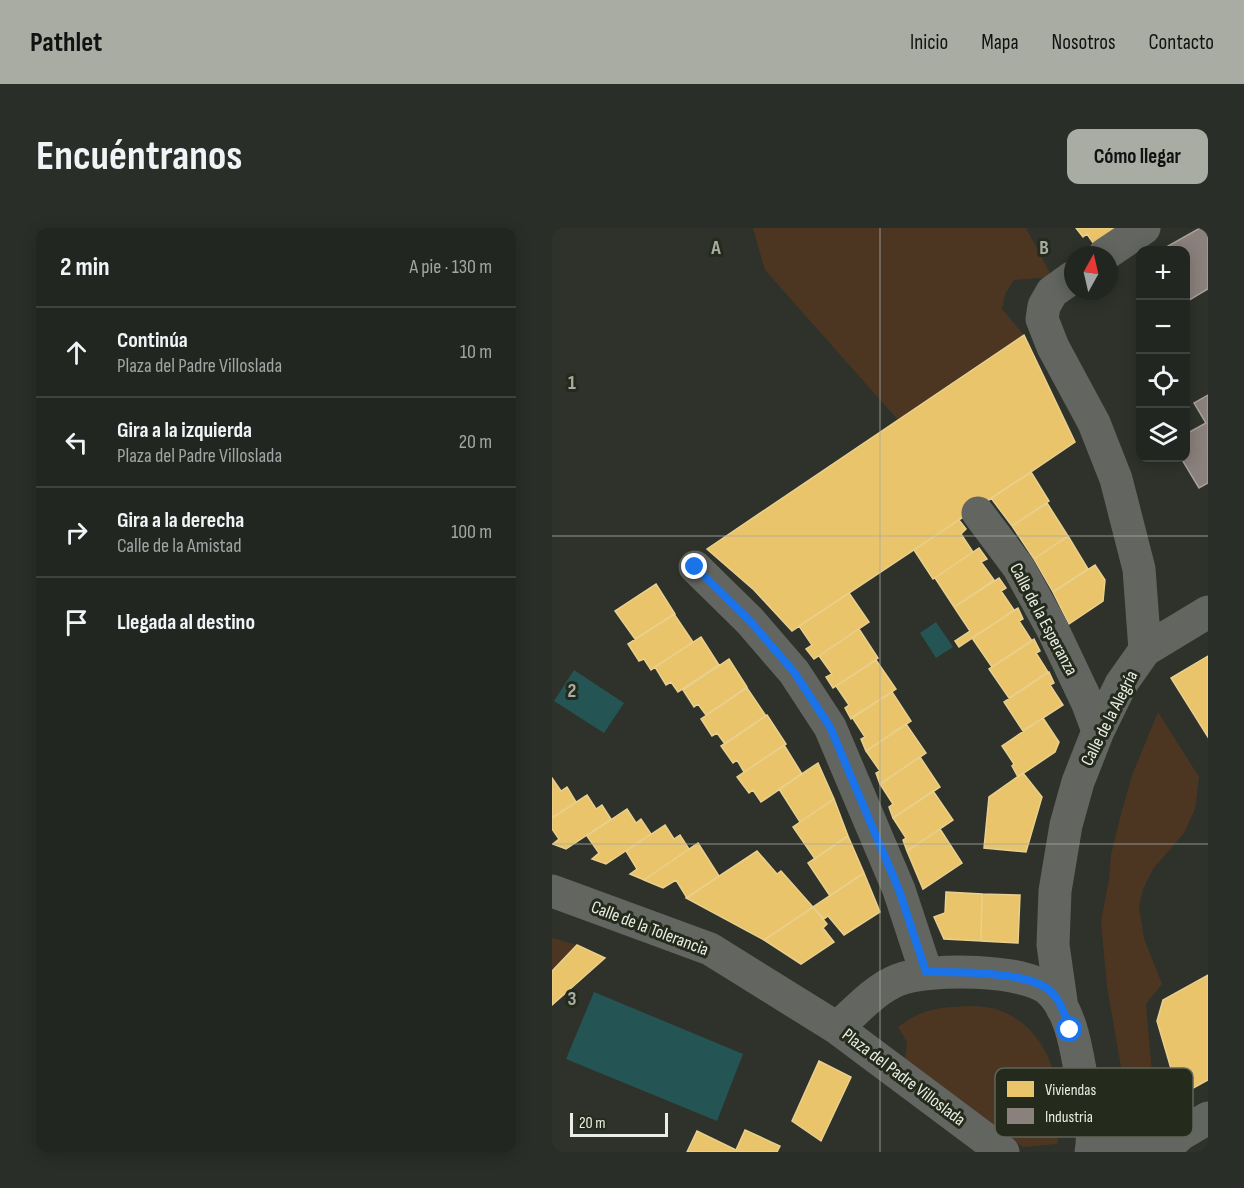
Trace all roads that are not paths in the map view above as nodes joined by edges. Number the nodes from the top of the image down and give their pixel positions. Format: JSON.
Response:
{"nodes":[{"id":1,"x":1144,"y":228,"type":"edge"},
{"id":2,"x":1117,"y":246,"type":"edge"},
{"id":3,"x":1064,"y":283,"type":"edge"},
{"id":4,"x":978,"y":513,"type":"dead end"},
{"id":5,"x":695,"y":567,"type":"dead end"},
{"id":6,"x":1208,"y":612,"type":"edge"},
{"id":7,"x":1145,"y":650,"type":"junction"},
{"id":8,"x":1098,"y":731,"type":"junction"},
{"id":9,"x":552,"y":891,"type":"edge"},
{"id":10,"x":1053,"y":945,"type":"junction"},
{"id":11,"x":926,"y":972,"type":"junction"},
{"id":12,"x":1022,"y":980,"type":"junction"},
{"id":13,"x":1062,"y":1008,"type":"junction"},
{"id":14,"x":837,"y":1028,"type":"junction"},
{"id":15,"x":1081,"y":1068,"type":"edge"},
{"id":16,"x":1091,"y":1137,"type":"edge"},
{"id":17,"x":1110,"y":1137,"type":"edge"},
{"id":18,"x":1173,"y":1137,"type":"edge"},
{"id":19,"x":1003,"y":1152,"type":"edge"},
{"id":20,"x":1091,"y":1152,"type":"edge"}],
"edges":[{"from":1,"to":2,"type":"street"},
{"from":3,"to":7,"type":"street","name":"Calle de la Alegría"},
{"from":4,"to":8,"type":"street","name":"Calle de la Esperanza"},
{"from":5,"to":11,"type":"street"},
{"from":6,"to":7,"type":"street"},
{"from":7,"to":8,"type":"street","name":"Calle de la Alegría"},
{"from":8,"to":10,"type":"street","name":"Calle de la Alegría"},
{"from":9,"to":14,"type":"street","name":"Calle de la Tolerancia"},
{"from":10,"to":12,"type":"street"},
{"from":10,"to":13,"type":"street","name":"Calle de la Alegría"},
{"from":11,"to":12,"type":"street","name":"Plaza del Padre Villoslada"},
{"from":11,"to":14,"type":"street","name":"Plaza del Padre Villoslada"},
{"from":12,"to":13,"type":"street","name":"Plaza del Padre Villoslada"},
{"from":13,"to":15,"type":"street","name":"Plaza del Padre Villoslada"},
{"from":14,"to":19,"type":"street","name":"Plaza del Padre Villoslada"},
{"from":16,"to":20,"type":"street","name":"Plaza del Padre Villoslada"},
{"from":17,"to":18,"type":"street"}]}
